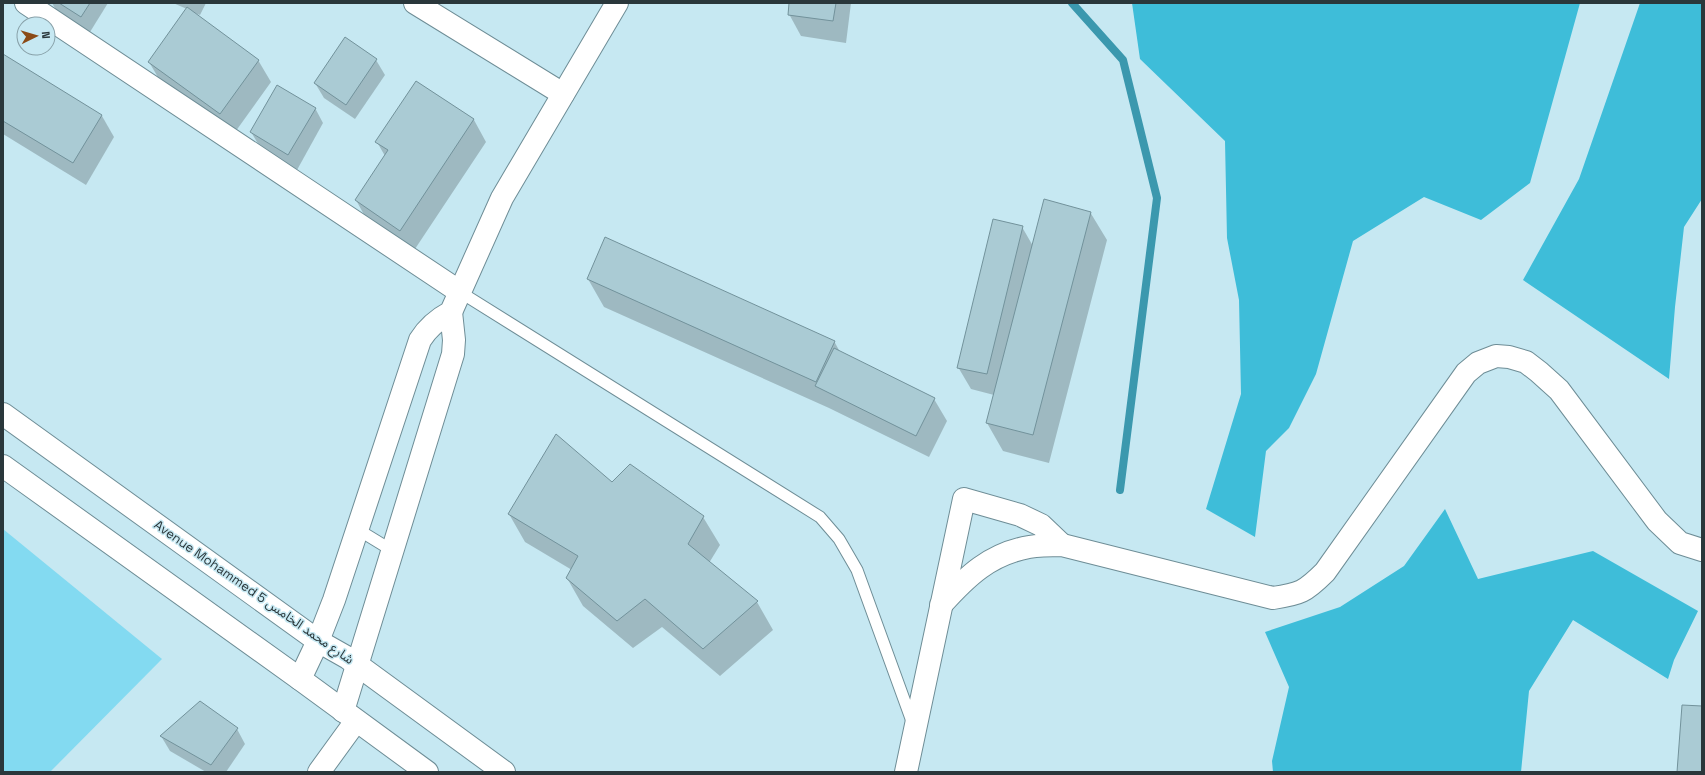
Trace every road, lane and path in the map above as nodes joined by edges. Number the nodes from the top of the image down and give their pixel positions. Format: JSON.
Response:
{"nodes":[{"id":1,"x":26,"y":3,"type":"edge"},
{"id":2,"x":415,"y":3,"type":"edge"},
{"id":3,"x":617,"y":3,"type":"edge"},
{"id":4,"x":563,"y":94,"type":"junction"},
{"id":5,"x":460,"y":292,"type":"junction"},
{"id":6,"x":451,"y":312,"type":"junction"},
{"id":7,"x":3,"y":414,"type":"edge"},
{"id":8,"x":3,"y":466,"type":"edge"},
{"id":9,"x":357,"y":529,"type":"junction"},
{"id":10,"x":1062,"y":545,"type":"junction"},
{"id":11,"x":1702,"y":550,"type":"edge"},
{"id":12,"x":393,"y":551,"type":"junction"},
{"id":13,"x":941,"y":605,"type":"junction"},
{"id":14,"x":318,"y":641,"type":"junction"},
{"id":15,"x":357,"y":666,"type":"junction"},
{"id":16,"x":300,"y":679,"type":"junction"},
{"id":17,"x":350,"y":716,"type":"junction"},
{"id":18,"x":915,"y":730,"type":"junction"},
{"id":19,"x":318,"y":772,"type":"edge"},
{"id":20,"x":426,"y":772,"type":"edge"},
{"id":21,"x":504,"y":772,"type":"edge"},
{"id":22,"x":906,"y":772,"type":"edge"}],
"edges":[{"from":1,"to":5,"type":"street"},
{"from":2,"to":4,"type":"street"},
{"from":3,"to":4,"type":"street"},
{"from":4,"to":5,"type":"street"},
{"from":5,"to":6,"type":"street"},
{"from":5,"to":18,"type":"lane"},
{"from":6,"to":9,"type":"street"},
{"from":6,"to":12,"type":"street"},
{"from":7,"to":14,"type":"street","name":"Avenue Mohammed 5 شارع محمد الخامس"},
{"from":8,"to":16,"type":"street"},
{"from":9,"to":12,"type":"lane"},
{"from":9,"to":14,"type":"street"},
{"from":10,"to":11,"type":"street"},
{"from":10,"to":13,"type":"street"},
{"from":10,"to":13,"type":"street"},
{"from":12,"to":15,"type":"street"},
{"from":13,"to":18,"type":"street"},
{"from":14,"to":15,"type":"street","name":"Avenue Mohammed 5 شارع محمد الخامس"},
{"from":14,"to":16,"type":"street"},
{"from":15,"to":17,"type":"street"},
{"from":15,"to":21,"type":"street","name":"Avenue Mohammed 5 شارع محمد الخامس"},
{"from":16,"to":17,"type":"street"},
{"from":17,"to":19,"type":"street"},
{"from":17,"to":20,"type":"street"},
{"from":18,"to":22,"type":"street"}]}
